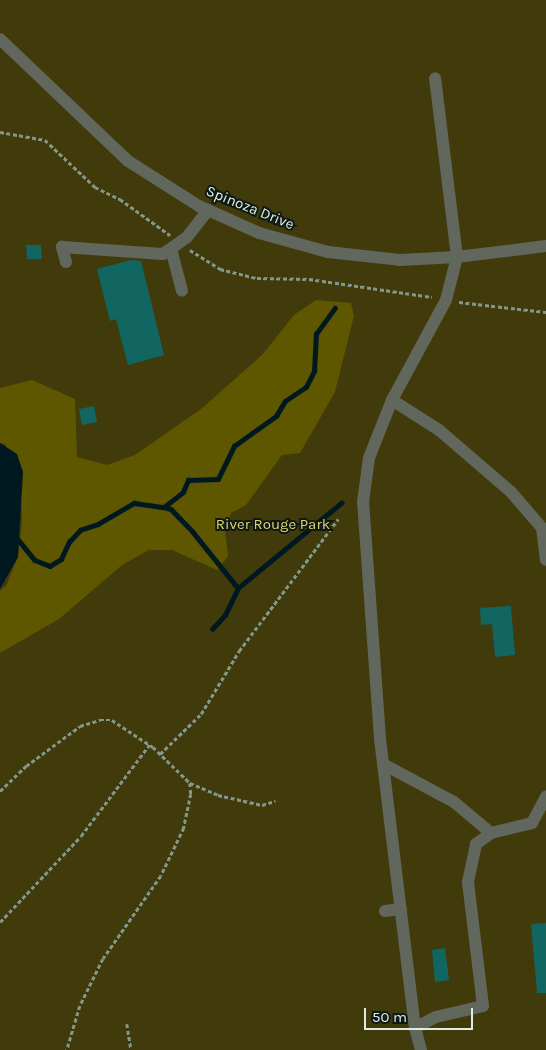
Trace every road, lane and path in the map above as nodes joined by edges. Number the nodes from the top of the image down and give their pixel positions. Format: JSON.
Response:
{"nodes":[{"id":1,"x":0,"y":39,"type":"edge"},
{"id":2,"x":435,"y":78,"type":"dead end"},
{"id":3,"x":208,"y":210,"type":"junction"},
{"id":4,"x":546,"y":246,"type":"edge"},
{"id":5,"x":171,"y":249,"type":"junction"},
{"id":6,"x":457,"y":257,"type":"junction"},
{"id":7,"x":66,"y":262,"type":"dead end"},
{"id":8,"x":182,"y":291,"type":"dead end"},
{"id":9,"x":392,"y":400,"type":"junction"},
{"id":10,"x":338,"y":519,"type":"dead end"},
{"id":11,"x":546,"y":560,"type":"edge"},
{"id":12,"x":149,"y":745,"type":"junction"},
{"id":13,"x":160,"y":754,"type":"junction"},
{"id":14,"x":383,"y":764,"type":"junction"},
{"id":15,"x":190,"y":783,"type":"junction"},
{"id":16,"x":0,"y":791,"type":"edge"},
{"id":17,"x":546,"y":797,"type":"edge"},
{"id":18,"x":275,"y":801,"type":"dead end"},
{"id":19,"x":546,"y":822,"type":"edge"},
{"id":20,"x":532,"y":823,"type":"junction"},
{"id":21,"x":491,"y":833,"type":"junction"},
{"id":22,"x":400,"y":909,"type":"junction"},
{"id":23,"x":385,"y":911,"type":"dead end"},
{"id":24,"x":0,"y":922,"type":"edge"},
{"id":25,"x":127,"y":1024,"type":"dead end"},
{"id":26,"x":415,"y":1028,"type":"junction"},
{"id":27,"x":67,"y":1050,"type":"edge"},
{"id":28,"x":131,"y":1050,"type":"edge"},
{"id":29,"x":421,"y":1050,"type":"edge"}],
"edges":[{"from":1,"to":3,"type":"street","name":"Spinoza Drive"},
{"from":2,"to":6,"type":"street"},
{"from":3,"to":5,"type":"street"},
{"from":3,"to":6,"type":"street","name":"Spinoza Drive"},
{"from":4,"to":6,"type":"street","name":"Spinoza Drive"},
{"from":5,"to":7,"type":"street"},
{"from":5,"to":8,"type":"street"},
{"from":6,"to":9,"type":"street"},
{"from":9,"to":11,"type":"street"},
{"from":9,"to":14,"type":"street"},
{"from":10,"to":13,"type":"path"},
{"from":12,"to":13,"type":"path"},
{"from":12,"to":16,"type":"path"},
{"from":12,"to":24,"type":"path"},
{"from":13,"to":15,"type":"path"},
{"from":14,"to":21,"type":"street"},
{"from":14,"to":22,"type":"street"},
{"from":15,"to":18,"type":"path"},
{"from":15,"to":27,"type":"path"},
{"from":17,"to":20,"type":"street"},
{"from":19,"to":20,"type":"street"},
{"from":20,"to":21,"type":"street"},
{"from":21,"to":26,"type":"street"},
{"from":22,"to":23,"type":"street"},
{"from":22,"to":26,"type":"street"},
{"from":25,"to":28,"type":"path"},
{"from":26,"to":29,"type":"street"}]}
